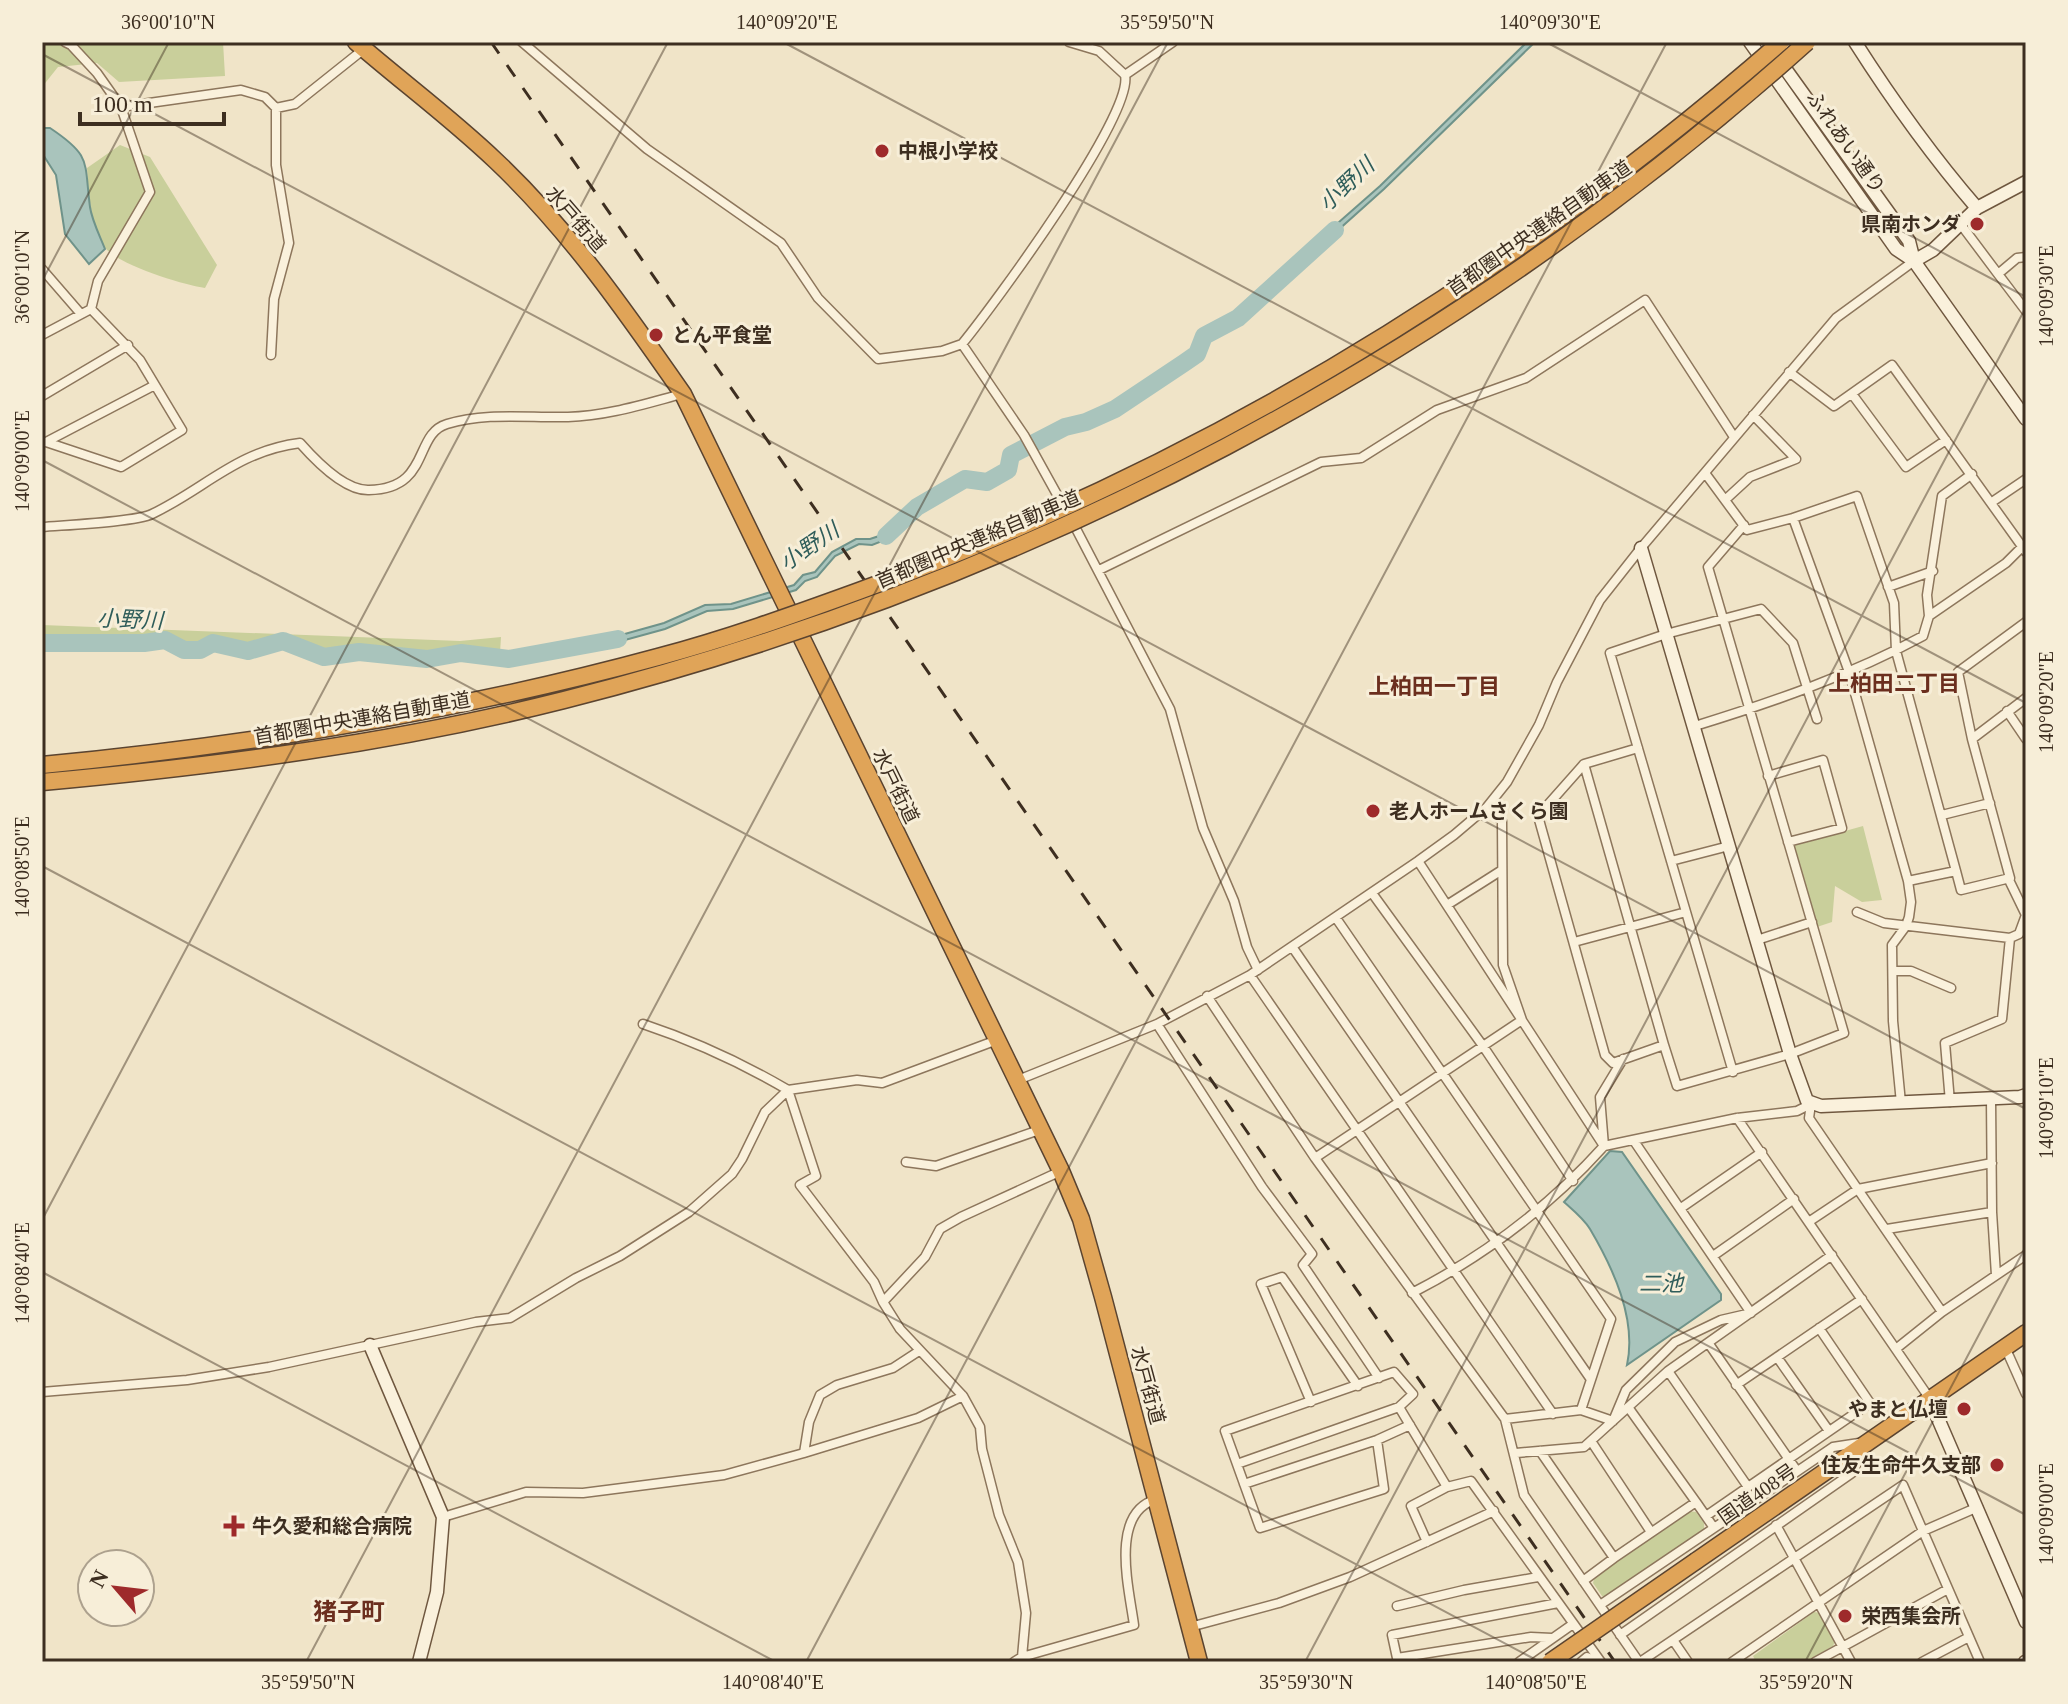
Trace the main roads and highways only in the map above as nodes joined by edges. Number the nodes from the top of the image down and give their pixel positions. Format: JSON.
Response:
{"nodes":[{"id":1,"x":1781,"y":42,"type":"edge"},
{"id":2,"x":1807,"y":42,"type":"edge"},
{"id":3,"x":360,"y":46,"type":"edge"},
{"id":4,"x":42,"y":765,"type":"edge"},
{"id":5,"x":42,"y":782,"type":"edge"},
{"id":6,"x":2026,"y":1333,"type":"edge"},
{"id":7,"x":1199,"y":1662,"type":"edge"},
{"id":8,"x":1550,"y":1662,"type":"edge"}],
"edges":[{"from":1,"to":4,"type":"highway","name":"首都圏中央連絡自動車道","bridge":true},
{"from":2,"to":5,"type":"highway","name":"首都圏中央連絡自動車道","bridge":true},
{"from":3,"to":7,"type":"highway","name":"水戸街道"},
{"from":6,"to":8,"type":"highway","name":"国道408号","bridge":true}]}
